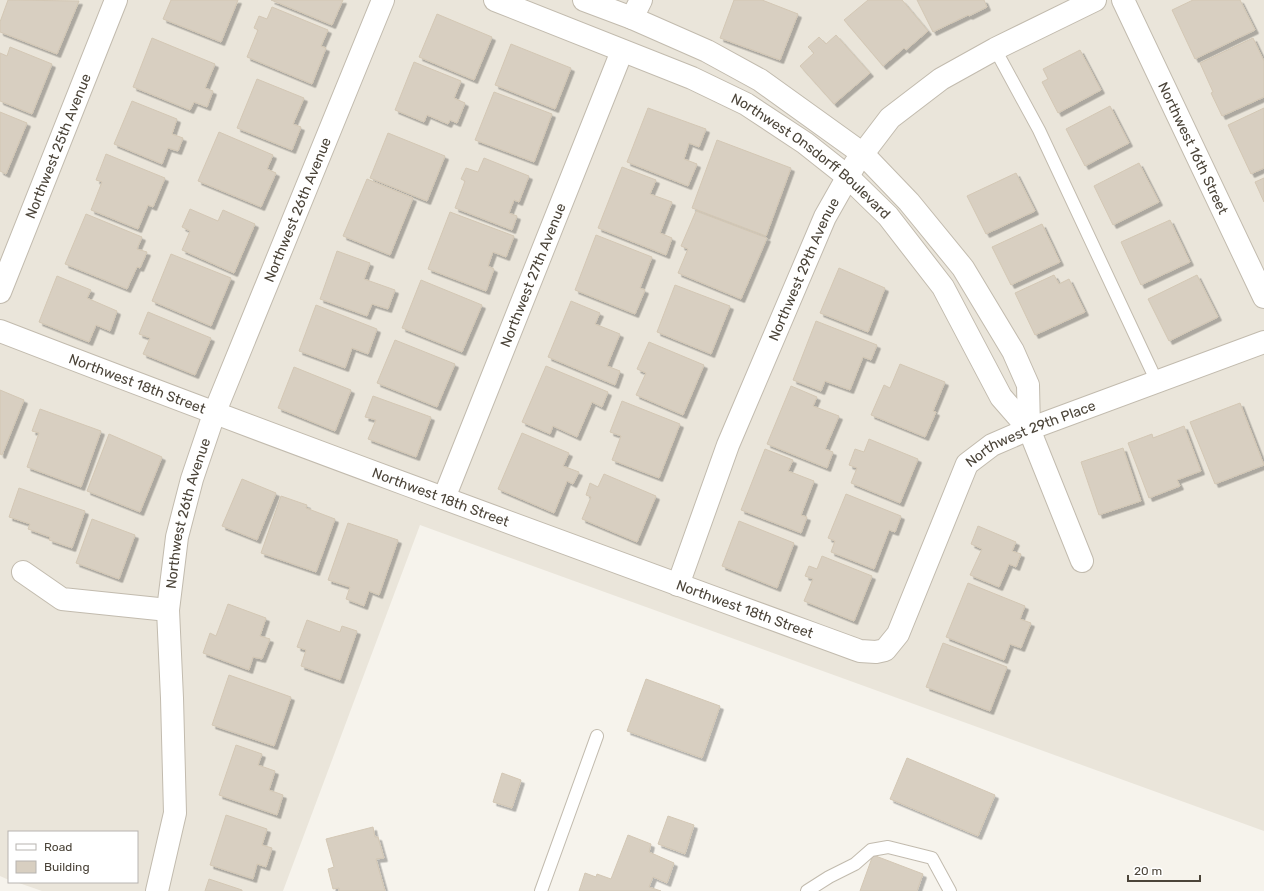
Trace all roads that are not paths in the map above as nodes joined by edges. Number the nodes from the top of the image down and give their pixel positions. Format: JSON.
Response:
{"nodes":[{"id":1,"x":116,"y":0,"type":"edge"},
{"id":2,"x":383,"y":0,"type":"edge"},
{"id":3,"x":495,"y":0,"type":"edge"},
{"id":4,"x":584,"y":0,"type":"edge"},
{"id":5,"x":1095,"y":0,"type":"edge"},
{"id":6,"x":1123,"y":0,"type":"edge"},
{"id":7,"x":636,"y":9,"type":"edge"},
{"id":8,"x":995,"y":49,"type":"junction"},
{"id":9,"x":622,"y":51,"type":"junction"},
{"id":10,"x":863,"y":154,"type":"junction"},
{"id":11,"x":848,"y":177,"type":"junction"},
{"id":12,"x":0,"y":292,"type":"edge"},
{"id":13,"x":1264,"y":297,"type":"edge"},
{"id":14,"x":0,"y":331,"type":"edge"},
{"id":15,"x":1264,"y":342,"type":"edge"},
{"id":16,"x":1157,"y":382,"type":"junction"},
{"id":17,"x":214,"y":414,"type":"junction"},
{"id":18,"x":1029,"y":429,"type":"junction"},
{"id":19,"x":444,"y":498,"type":"junction"},
{"id":20,"x":1082,"y":561,"type":"dead end"},
{"id":21,"x":23,"y":572,"type":"dead end"},
{"id":22,"x":678,"y":585,"type":"junction"},
{"id":23,"x":168,"y":610,"type":"junction"},
{"id":24,"x":885,"y":650,"type":"joint"},
{"id":25,"x":596,"y":736,"type":"dead end"},
{"id":26,"x":157,"y":891,"type":"edge"},
{"id":27,"x":541,"y":891,"type":"edge"},
{"id":28,"x":807,"y":891,"type":"edge"},
{"id":29,"x":950,"y":891,"type":"edge"}],
"edges":[{"from":1,"to":12,"type":"street","name":"Northwest 25th Avenue"},
{"from":2,"to":17,"type":"street","name":"Northwest 26th Avenue"},
{"from":3,"to":9,"type":"street","name":"Northwest Onsdorff Boulevard"},
{"from":4,"to":7,"type":"street","name":"Northwest Onsdorff Boulevard"},
{"from":5,"to":8,"type":"street","name":"Northwest 29th Avenue"},
{"from":6,"to":13,"type":"street","name":"Northwest 16th Street"},
{"from":7,"to":10,"type":"street","name":"Northwest Onsdorff Boulevard"},
{"from":8,"to":10,"type":"street","name":"Northwest 29th Avenue"},
{"from":8,"to":16,"type":"lane"},
{"from":9,"to":11,"type":"street","name":"Northwest Onsdorff Boulevard"},
{"from":9,"to":19,"type":"street","name":"Northwest 27th Avenue"},
{"from":10,"to":11,"type":"street","name":"Northwest 29th Avenue"},
{"from":10,"to":18,"type":"street","name":"Northwest Onsdorff Boulevard"},
{"from":11,"to":18,"type":"street","name":"Northwest Onsdorff Boulevard"},
{"from":11,"to":22,"type":"street","name":"Northwest 29th Avenue"},
{"from":14,"to":17,"type":"street","name":"Northwest 18th Street"},
{"from":15,"to":16,"type":"street","name":"Northwest 29th Place"},
{"from":16,"to":18,"type":"street","name":"Northwest 29th Place"},
{"from":17,"to":19,"type":"street","name":"Northwest 18th Street"},
{"from":17,"to":23,"type":"street","name":"Northwest 26th Avenue"},
{"from":18,"to":20,"type":"street","name":"Northwest Onsdorff Boulevard"},
{"from":18,"to":24,"type":"street","name":"Northwest 29th Place"},
{"from":19,"to":22,"type":"street","name":"Northwest 18th Street"},
{"from":21,"to":23,"type":"street"},
{"from":22,"to":24,"type":"street","name":"Northwest 18th Street"},
{"from":23,"to":26,"type":"street","name":"Northwest 26th Avenue"},
{"from":25,"to":27,"type":"lane"},
{"from":28,"to":29,"type":"lane"}]}
